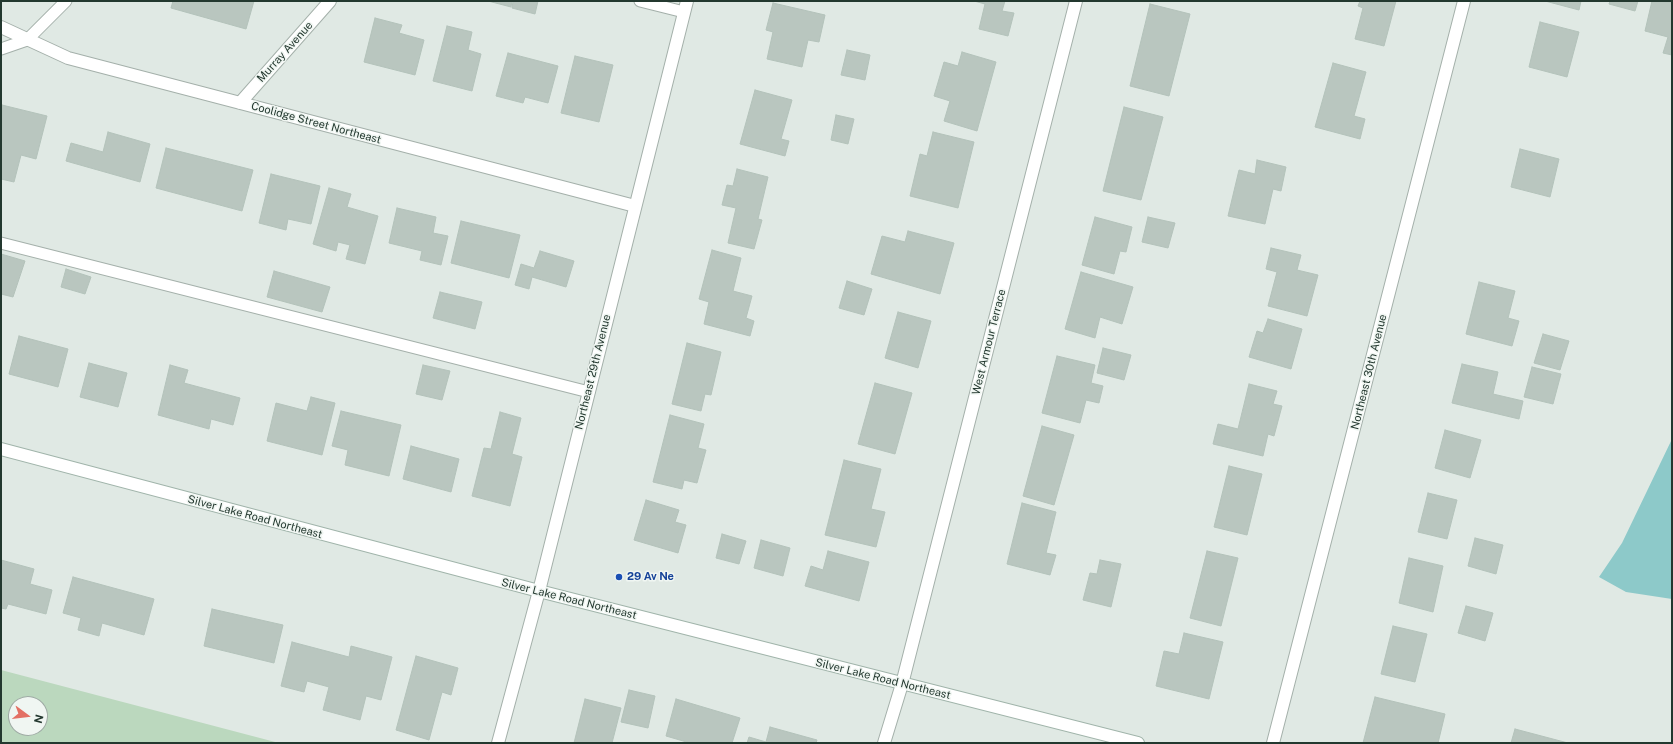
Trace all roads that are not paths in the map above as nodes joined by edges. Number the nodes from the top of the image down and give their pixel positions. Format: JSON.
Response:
{"nodes":[{"id":1,"x":66,"y":1,"type":"edge"},
{"id":2,"x":330,"y":1,"type":"edge"},
{"id":3,"x":640,"y":1,"type":"edge"},
{"id":4,"x":1076,"y":1,"type":"edge"},
{"id":5,"x":1464,"y":1,"type":"edge"},
{"id":6,"x":686,"y":7,"type":"edge"},
{"id":7,"x":1,"y":27,"type":"edge"},
{"id":8,"x":27,"y":40,"type":"junction"},
{"id":9,"x":1,"y":49,"type":"edge"},
{"id":10,"x":240,"y":103,"type":"junction"},
{"id":11,"x":635,"y":206,"type":"junction"},
{"id":12,"x":1,"y":243,"type":"edge"},
{"id":13,"x":588,"y":392,"type":"junction"},
{"id":14,"x":1,"y":449,"type":"edge"},
{"id":15,"x":538,"y":592,"type":"junction"},
{"id":16,"x":902,"y":684,"type":"junction"},
{"id":17,"x":498,"y":743,"type":"edge"},
{"id":18,"x":884,"y":743,"type":"edge"},
{"id":19,"x":1138,"y":743,"type":"edge"},
{"id":20,"x":1273,"y":743,"type":"edge"}],
"edges":[{"from":1,"to":8,"type":"lane"},
{"from":2,"to":10,"type":"street","name":"Murray Avenue"},
{"from":3,"to":6,"type":"lane"},
{"from":4,"to":16,"type":"street","name":"West Armour Terrace"},
{"from":5,"to":20,"type":"street","name":"Northeast 30th Avenue"},
{"from":6,"to":11,"type":"street","name":"Northeast 29th Avenue"},
{"from":7,"to":8,"type":"street","name":"Coolidge Street Northeast"},
{"from":8,"to":9,"type":"lane"},
{"from":8,"to":10,"type":"street","name":"Coolidge Street Northeast"},
{"from":10,"to":11,"type":"street","name":"Coolidge Street Northeast"},
{"from":11,"to":13,"type":"street","name":"Northeast 29th Avenue"},
{"from":12,"to":13,"type":"lane"},
{"from":13,"to":15,"type":"street","name":"Northeast 29th Avenue"},
{"from":14,"to":15,"type":"street","name":"Silver Lake Road Northeast"},
{"from":15,"to":16,"type":"street","name":"Silver Lake Road Northeast"},
{"from":15,"to":17,"type":"street","name":"Northeast 29th Avenue"},
{"from":16,"to":18,"type":"street","name":"West Armour Terrace"},
{"from":16,"to":19,"type":"street","name":"Silver Lake Road Northeast"}]}
